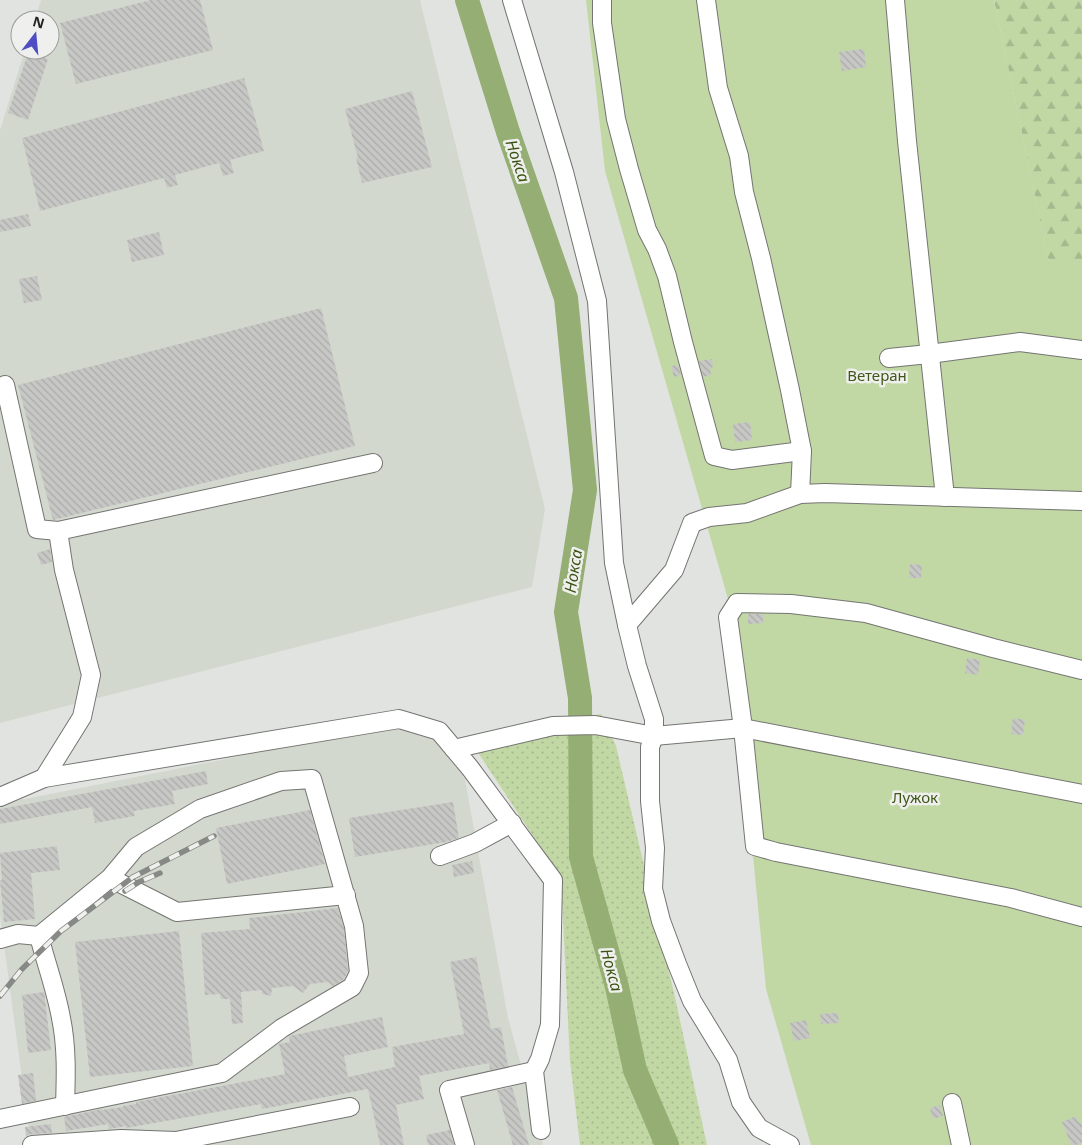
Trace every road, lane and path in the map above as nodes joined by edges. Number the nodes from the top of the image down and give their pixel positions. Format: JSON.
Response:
{"nodes":[{"id":1,"x":512,"y":0,"type":"edge"},
{"id":2,"x":602,"y":0,"type":"edge"},
{"id":3,"x":706,"y":0,"type":"edge"},
{"id":4,"x":895,"y":0,"type":"edge"},
{"id":5,"x":1082,"y":350,"type":"edge"},
{"id":6,"x":929,"y":354,"type":"junction"},
{"id":7,"x":889,"y":358,"type":"dead end"},
{"id":8,"x":5,"y":385,"type":"dead end"},
{"id":9,"x":802,"y":451,"type":"junction"},
{"id":10,"x":373,"y":463,"type":"dead end"},
{"id":11,"x":800,"y":494,"type":"junction"},
{"id":12,"x":945,"y":497,"type":"junction"},
{"id":13,"x":1082,"y":501,"type":"edge"},
{"id":14,"x":58,"y":531,"type":"junction"},
{"id":15,"x":627,"y":625,"type":"junction"},
{"id":16,"x":1082,"y":670,"type":"edge"},
{"id":17,"x":743,"y":728,"type":"junction"},
{"id":18,"x":654,"y":736,"type":"junction"},
{"id":19,"x":454,"y":749,"type":"junction"},
{"id":20,"x":44,"y":778,"type":"junction"},
{"id":21,"x":1082,"y":794,"type":"edge"},
{"id":22,"x":0,"y":797,"type":"edge"},
{"id":23,"x":512,"y":823,"type":"junction"},
{"id":24,"x":440,"y":856,"type":"dead end"},
{"id":25,"x":110,"y":878,"type":"junction"},
{"id":26,"x":346,"y":895,"type":"junction"},
{"id":27,"x":1082,"y":917,"type":"edge"},
{"id":28,"x":39,"y":936,"type":"junction"},
{"id":29,"x":0,"y":939,"type":"edge"},
{"id":30,"x":534,"y":1071,"type":"junction"},
{"id":31,"x":952,"y":1103,"type":"dead end"},
{"id":32,"x":65,"y":1106,"type":"junction"},
{"id":33,"x":350,"y":1107,"type":"dead end"},
{"id":34,"x":0,"y":1119,"type":"edge"},
{"id":35,"x":541,"y":1130,"type":"dead end"},
{"id":36,"x":32,"y":1145,"type":"edge"},
{"id":37,"x":464,"y":1145,"type":"edge"},
{"id":38,"x":790,"y":1145,"type":"edge"},
{"id":39,"x":961,"y":1145,"type":"edge"}],
"edges":[{"from":1,"to":15,"type":"street"},
{"from":2,"to":9,"type":"street"},
{"from":3,"to":9,"type":"street"},
{"from":4,"to":6,"type":"street"},
{"from":5,"to":6,"type":"street"},
{"from":6,"to":7,"type":"street"},
{"from":6,"to":12,"type":"street"},
{"from":8,"to":14,"type":"street"},
{"from":9,"to":11,"type":"street"},
{"from":10,"to":14,"type":"street"},
{"from":11,"to":12,"type":"street"},
{"from":11,"to":15,"type":"street"},
{"from":12,"to":13,"type":"street"},
{"from":14,"to":20,"type":"street"},
{"from":15,"to":18,"type":"street"},
{"from":16,"to":17,"type":"street"},
{"from":17,"to":18,"type":"street"},
{"from":17,"to":21,"type":"street"},
{"from":17,"to":27,"type":"street"},
{"from":18,"to":19,"type":"street"},
{"from":18,"to":38,"type":"street"},
{"from":19,"to":20,"type":"street"},
{"from":19,"to":23,"type":"street"},
{"from":20,"to":22,"type":"street"},
{"from":23,"to":24,"type":"street"},
{"from":23,"to":30,"type":"street"},
{"from":25,"to":26,"type":"street"},
{"from":25,"to":26,"type":"street"},
{"from":25,"to":28,"type":"street"},
{"from":26,"to":32,"type":"street"},
{"from":28,"to":29,"type":"street"},
{"from":28,"to":32,"type":"street"},
{"from":30,"to":35,"type":"street"},
{"from":30,"to":37,"type":"street"},
{"from":31,"to":39,"type":"street"},
{"from":32,"to":34,"type":"street"},
{"from":33,"to":36,"type":"street"}]}
